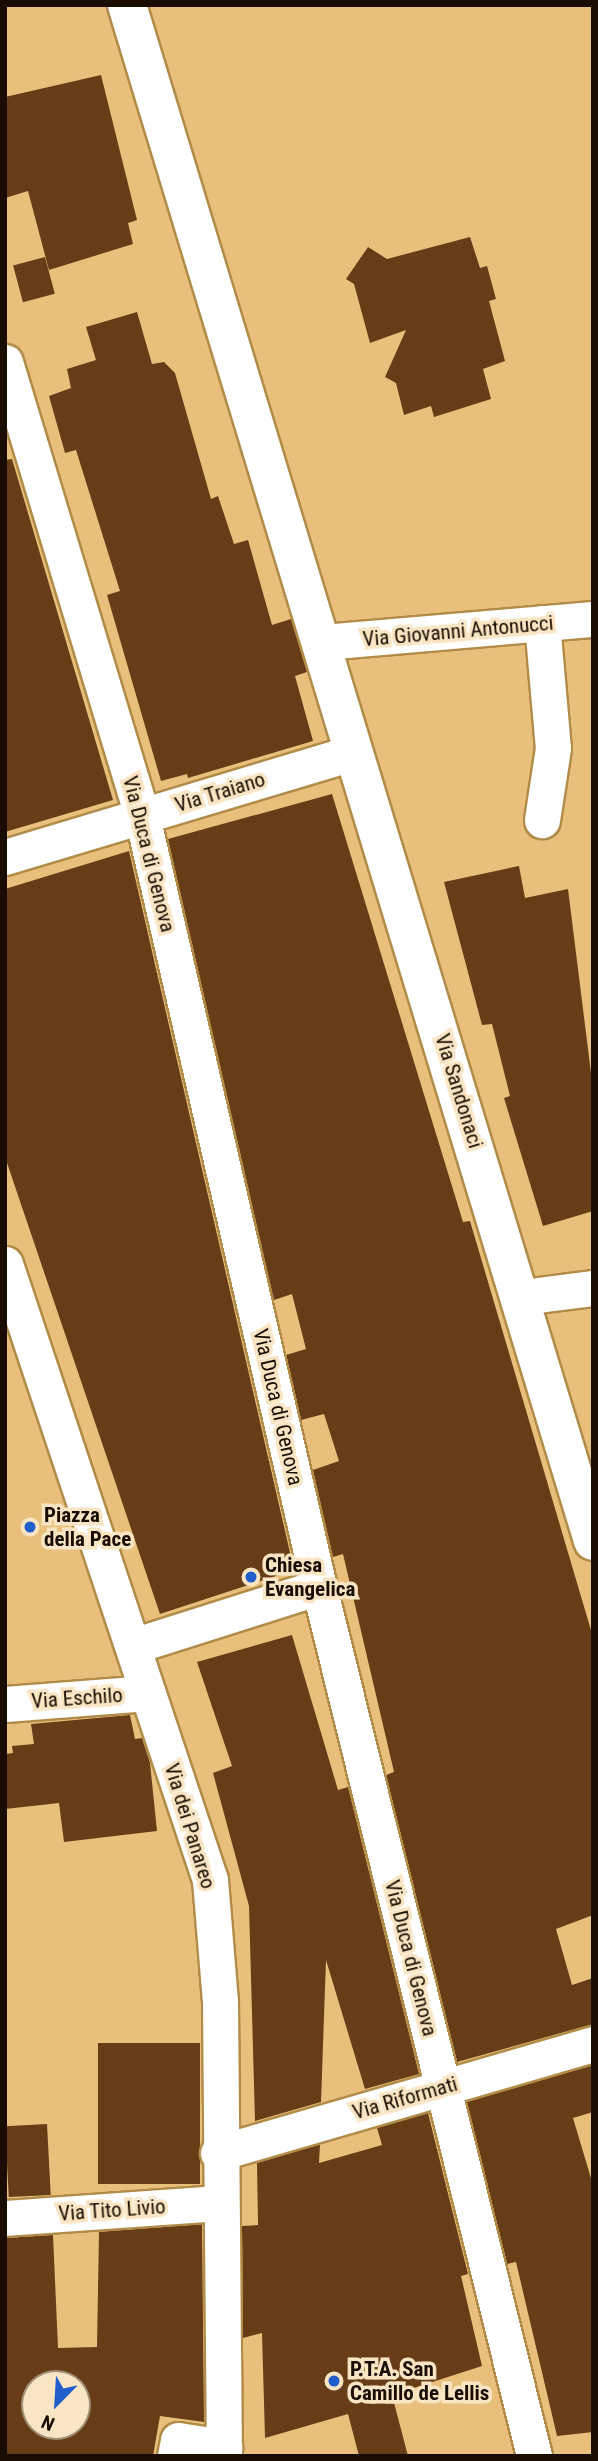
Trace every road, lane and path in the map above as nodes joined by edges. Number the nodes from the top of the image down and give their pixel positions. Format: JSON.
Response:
{"nodes":[{"id":1,"x":127,"y":5,"type":"edge"},
{"id":2,"x":5,"y":362,"type":"edge"},
{"id":3,"x":593,"y":619,"type":"edge"},
{"id":4,"x":542,"y":623,"type":"junction"},
{"id":5,"x":323,"y":642,"type":"junction"},
{"id":6,"x":355,"y":752,"type":"junction"},
{"id":7,"x":142,"y":816,"type":"junction"},
{"id":8,"x":542,"y":820,"type":"dead end"},
{"id":9,"x":5,"y":857,"type":"edge"},
{"id":10,"x":5,"y":1264,"type":"edge"},
{"id":11,"x":593,"y":1289,"type":"edge"},
{"id":12,"x":522,"y":1297,"type":"junction"},
{"id":13,"x":16,"y":1330,"type":"edge"},
{"id":14,"x":593,"y":1541,"type":"edge"},
{"id":15,"x":319,"y":1587,"type":"junction"},
{"id":16,"x":133,"y":1646,"type":"junction"},
{"id":17,"x":148,"y":1693,"type":"junction"},
{"id":18,"x":5,"y":1704,"type":"edge"},
{"id":19,"x":593,"y":2044,"type":"edge"},
{"id":20,"x":442,"y":2087,"type":"junction"},
{"id":21,"x":218,"y":2153,"type":"junction"},
{"id":22,"x":219,"y":2203,"type":"junction"},
{"id":23,"x":5,"y":2218,"type":"edge"},
{"id":24,"x":224,"y":2451,"type":"edge"},
{"id":25,"x":175,"y":2456,"type":"edge"},
{"id":26,"x":534,"y":2456,"type":"edge"}],
"edges":[{"from":1,"to":5,"type":"main road","name":"Via Sandonaci"},
{"from":2,"to":7,"type":"street","name":"Via Duca di Genova"},
{"from":3,"to":4,"type":"street","name":"Via Giovanni Antonucci"},
{"from":4,"to":5,"type":"street","name":"Via Giovanni Antonucci"},
{"from":4,"to":8,"type":"street"},
{"from":5,"to":6,"type":"main road","name":"Via Sandonaci"},
{"from":6,"to":7,"type":"street","name":"Via Traiano"},
{"from":6,"to":12,"type":"main road","name":"Via Sandonaci"},
{"from":7,"to":9,"type":"street","name":"Via Traiano"},
{"from":7,"to":15,"type":"street","name":"Via Duca di Genova"},
{"from":10,"to":13,"type":"street","name":"Via dei Panareo"},
{"from":11,"to":12,"type":"street"},
{"from":12,"to":14,"type":"main road","name":"Via Sandonaci"},
{"from":13,"to":16,"type":"street","name":"Via dei Panareo"},
{"from":15,"to":16,"type":"street"},
{"from":15,"to":20,"type":"street","name":"Via Duca di Genova"},
{"from":16,"to":17,"type":"street","name":"Via dei Panareo"},
{"from":17,"to":18,"type":"street","name":"Via Eschilo"},
{"from":17,"to":21,"type":"street","name":"Via dei Panareo"},
{"from":19,"to":20,"type":"street","name":"Via Riformati"},
{"from":20,"to":21,"type":"street","name":"Via Riformati"},
{"from":20,"to":26,"type":"street","name":"Via Duca di Genova"},
{"from":21,"to":22,"type":"street","name":"Via dei Panareo"},
{"from":22,"to":23,"type":"street","name":"Via Tito Livio"},
{"from":22,"to":24,"type":"street","name":"Via dei Panareo"},
{"from":24,"to":25,"type":"street"}]}
